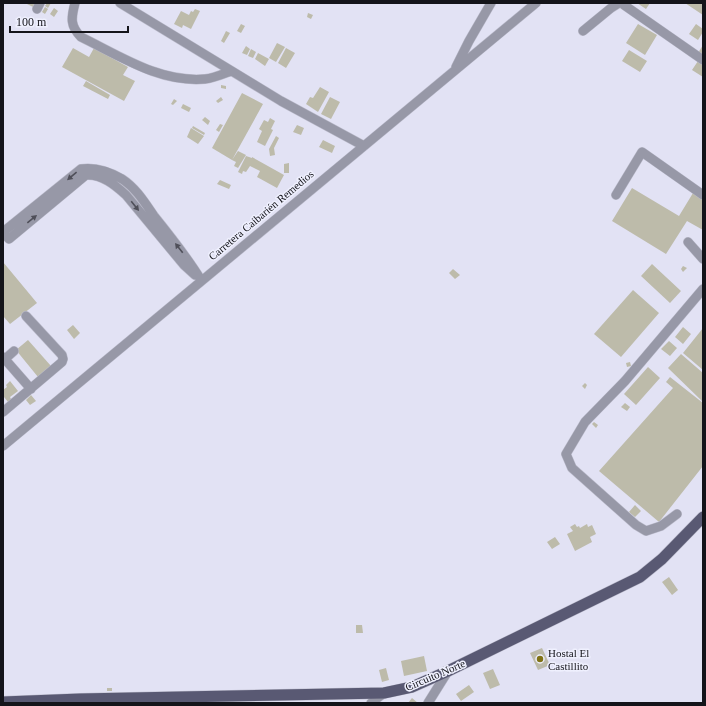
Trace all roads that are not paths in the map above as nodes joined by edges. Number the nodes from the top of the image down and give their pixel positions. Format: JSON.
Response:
{"nodes":[{"id":1,"x":75,"y":3,"type":"edge"},
{"id":2,"x":120,"y":3,"type":"edge"},
{"id":3,"x":491,"y":3,"type":"edge"},
{"id":4,"x":536,"y":3,"type":"edge"},
{"id":5,"x":619,"y":3,"type":"edge"},
{"id":6,"x":623,"y":3,"type":"edge"},
{"id":7,"x":583,"y":31,"type":"dead end"},
{"id":8,"x":703,"y":60,"type":"edge"},
{"id":9,"x":454,"y":70,"type":"junction"},
{"id":10,"x":231,"y":71,"type":"junction"},
{"id":11,"x":364,"y":146,"type":"junction"},
{"id":12,"x":616,"y":195,"type":"dead end"},
{"id":13,"x":703,"y":195,"type":"edge"},
{"id":14,"x":3,"y":232,"type":"edge"},
{"id":15,"x":688,"y":242,"type":"dead end"},
{"id":16,"x":703,"y":259,"type":"edge"},
{"id":17,"x":201,"y":280,"type":"junction"},
{"id":18,"x":703,"y":289,"type":"edge"},
{"id":19,"x":26,"y":316,"type":"dead end"},
{"id":20,"x":14,"y":351,"type":"dead end"},
{"id":21,"x":4,"y":358,"type":"edge"},
{"id":22,"x":31,"y":389,"type":"junction"},
{"id":23,"x":3,"y":412,"type":"edge"},
{"id":24,"x":3,"y":446,"type":"edge"},
{"id":25,"x":677,"y":514,"type":"dead end"},
{"id":26,"x":703,"y":517,"type":"edge"},
{"id":27,"x":448,"y":671,"type":"junction"},
{"id":28,"x":384,"y":693,"type":"junction"},
{"id":29,"x":80,"y":701,"type":"edge"},
{"id":30,"x":3,"y":702,"type":"edge"},
{"id":31,"x":371,"y":703,"type":"edge"},
{"id":32,"x":428,"y":703,"type":"edge"}],
"edges":[{"from":1,"to":10,"type":"street"},
{"from":2,"to":10,"type":"street"},
{"from":3,"to":9,"type":"street"},
{"from":4,"to":9,"type":"street","name":"Carretera Caibarién Remedios"},
{"from":5,"to":7,"type":"street"},
{"from":6,"to":8,"type":"street"},
{"from":9,"to":11,"type":"street","name":"Carretera Caibarién Remedios"},
{"from":10,"to":11,"type":"street"},
{"from":11,"to":17,"type":"street","name":"Carretera Caibarién Remedios"},
{"from":12,"to":13,"type":"street"},
{"from":14,"to":17,"type":"street"},
{"from":15,"to":16,"type":"street"},
{"from":17,"to":24,"type":"street","name":"Carretera Caibarién Remedios"},
{"from":18,"to":25,"type":"street"},
{"from":19,"to":22,"type":"street"},
{"from":20,"to":21,"type":"street"},
{"from":21,"to":22,"type":"street"},
{"from":22,"to":23,"type":"street"},
{"from":26,"to":27,"type":"main road","name":"Circuito Norte"},
{"from":27,"to":28,"type":"main road","name":"Circuito Norte"},
{"from":27,"to":32,"type":"street"},
{"from":28,"to":29,"type":"main road","name":"Circuito Norte"},
{"from":28,"to":31,"type":"street"},
{"from":29,"to":30,"type":"main road","name":"Circuito Norte"}]}
